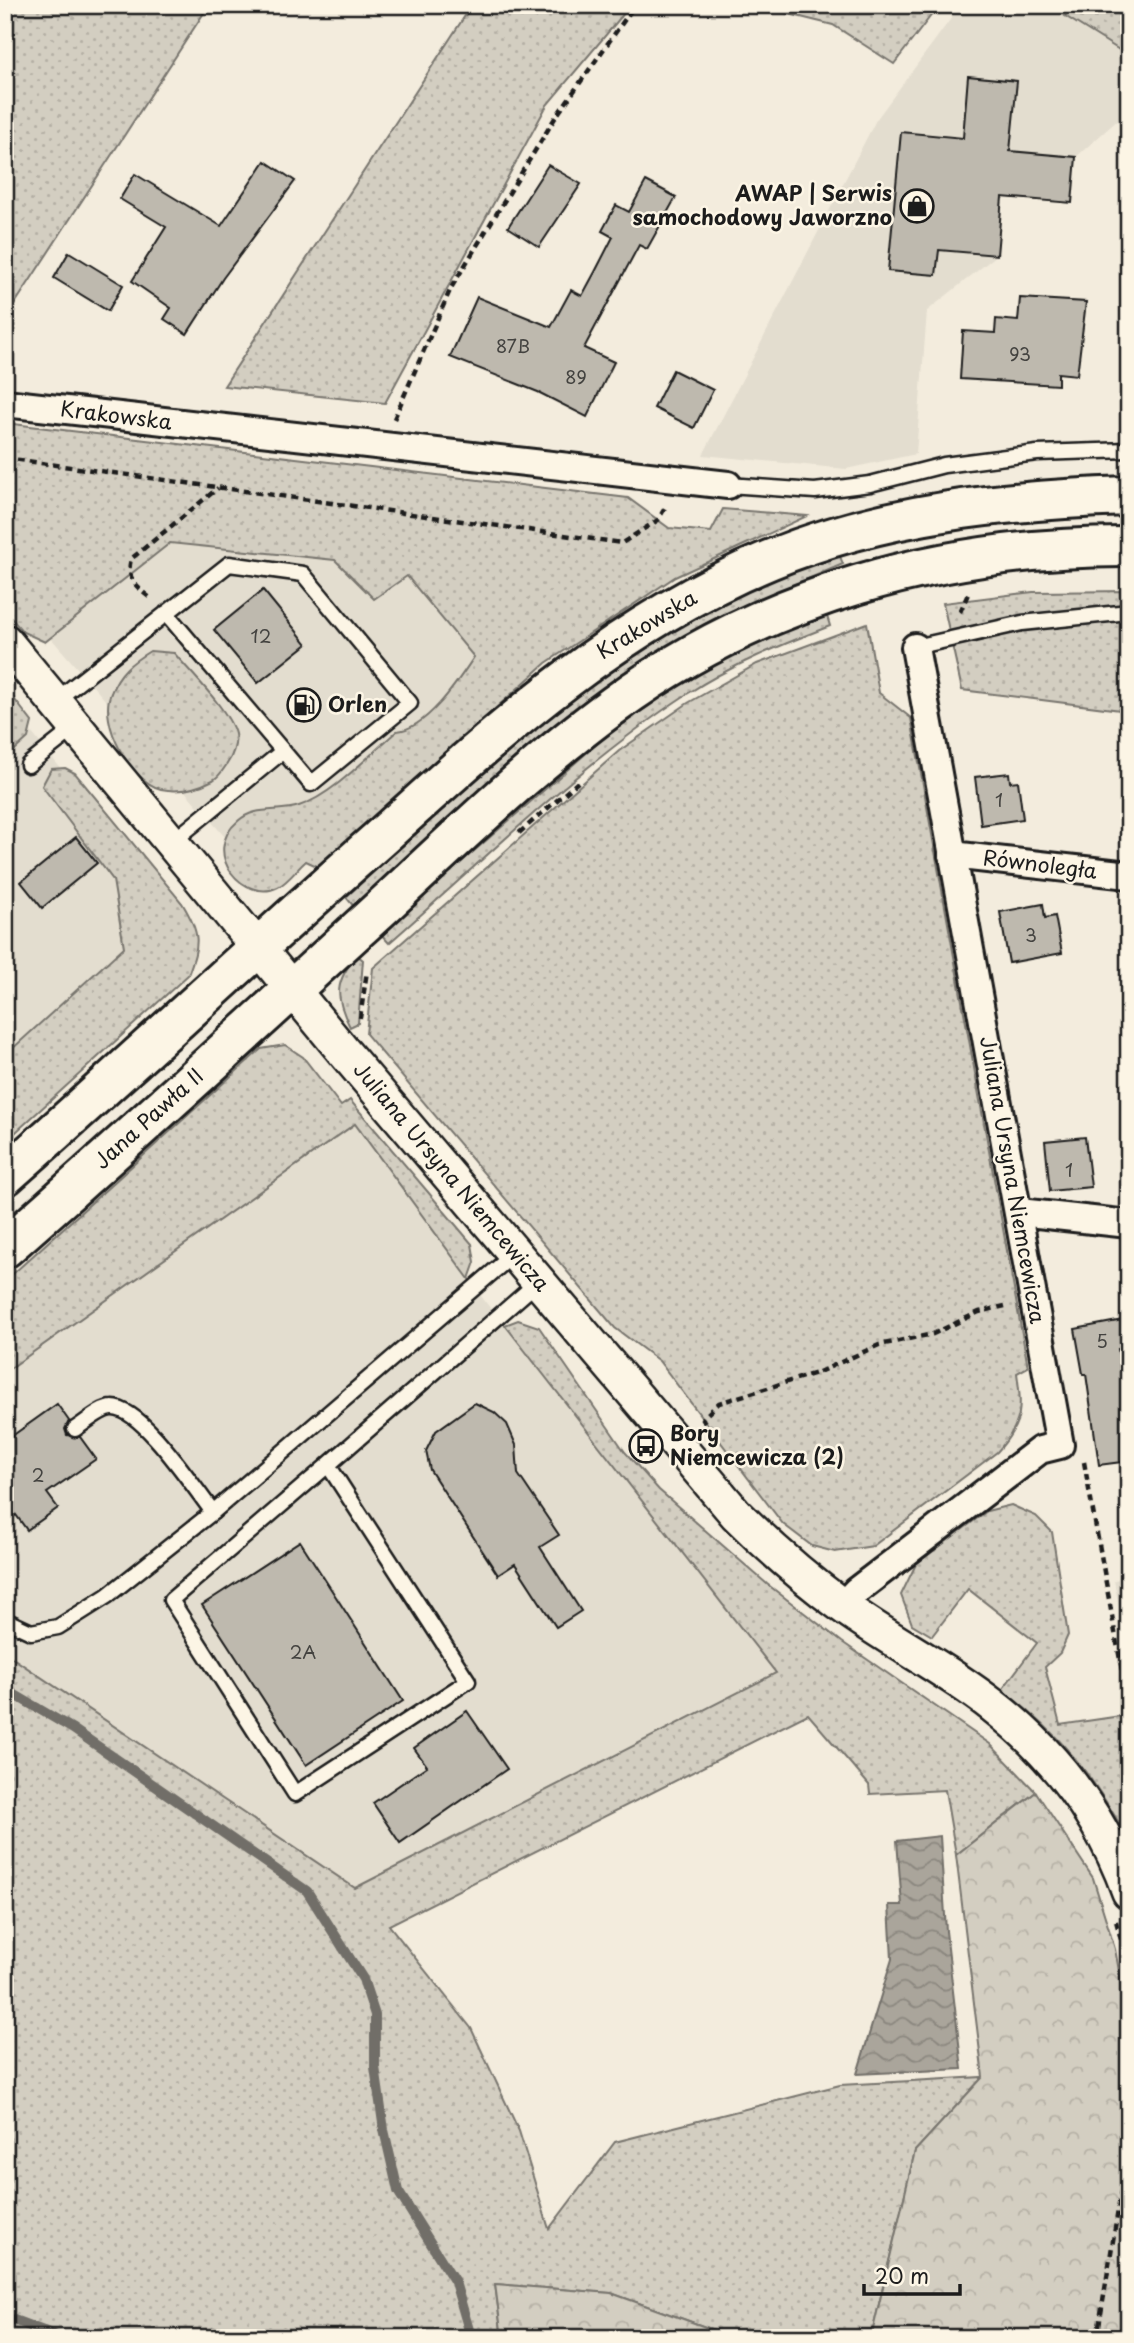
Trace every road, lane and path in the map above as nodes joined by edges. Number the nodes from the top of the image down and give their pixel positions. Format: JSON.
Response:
{"nodes":[{"id":1,"x":635,"y":5,"type":"edge"},
{"id":2,"x":5,"y":403,"type":"edge"},
{"id":3,"x":386,"y":446,"type":"junction"},
{"id":4,"x":1129,"y":450,"type":"edge"},
{"id":5,"x":5,"y":458,"type":"edge"},
{"id":6,"x":682,"y":480,"type":"junction"},
{"id":7,"x":728,"y":485,"type":"joint"},
{"id":8,"x":219,"y":487,"type":"junction"},
{"id":9,"x":1129,"y":496,"type":"edge"},
{"id":10,"x":1129,"y":547,"type":"edge"},
{"id":11,"x":982,"y":592,"type":"dead end"},
{"id":12,"x":957,"y":596,"type":"dead end"},
{"id":13,"x":1129,"y":612,"type":"edge"},
{"id":14,"x":166,"y":613,"type":"junction"},
{"id":15,"x":7,"y":647,"type":"edge"},
{"id":16,"x":915,"y":647,"type":"joint"},
{"id":17,"x":55,"y":701,"type":"junction"},
{"id":18,"x":76,"y":727,"type":"junction"},
{"id":19,"x":283,"y":751,"type":"junction"},
{"id":20,"x":28,"y":765,"type":"dead end"},
{"id":21,"x":584,"y":777,"type":"dead end"},
{"id":22,"x":512,"y":840,"type":"dead end"},
{"id":23,"x":171,"y":843,"type":"junction"},
{"id":24,"x":952,"y":855,"type":"junction"},
{"id":25,"x":1129,"y":875,"type":"edge"},
{"id":26,"x":258,"y":948,"type":"junction"},
{"id":27,"x":373,"y":962,"type":"dead end"},
{"id":28,"x":292,"y":989,"type":"junction"},
{"id":29,"x":361,"y":1027,"type":"dead end"},
{"id":30,"x":5,"y":1176,"type":"edge"},
{"id":31,"x":1019,"y":1212,"type":"junction"},
{"id":32,"x":1129,"y":1224,"type":"edge"},
{"id":33,"x":5,"y":1248,"type":"edge"},
{"id":34,"x":515,"y":1253,"type":"junction"},
{"id":35,"x":539,"y":1281,"type":"junction"},
{"id":36,"x":1034,"y":1298,"type":"junction"},
{"id":37,"x":702,"y":1419,"type":"dead end"},
{"id":38,"x":75,"y":1429,"type":"dead end"},
{"id":39,"x":328,"y":1465,"type":"junction"},
{"id":40,"x":213,"y":1512,"type":"junction"},
{"id":41,"x":842,"y":1606,"type":"junction"},
{"id":42,"x":5,"y":1620,"type":"edge"},
{"id":43,"x":1122,"y":1906,"type":"edge"},
{"id":44,"x":1129,"y":1968,"type":"edge"},
{"id":45,"x":1129,"y":2143,"type":"edge"},
{"id":46,"x":1097,"y":2338,"type":"edge"}],
"edges":[{"from":1,"to":3,"type":"path"},
{"from":2,"to":3,"type":"street","name":"Krakowska"},
{"from":3,"to":6,"type":"street","name":"Krakowska"},
{"from":4,"to":7,"type":"lane"},
{"from":5,"to":8,"type":"path"},
{"from":6,"to":7,"type":"street","name":"Krakowska"},
{"from":6,"to":8,"type":"path"},
{"from":8,"to":14,"type":"path"},
{"from":9,"to":26,"type":"main road","name":"Krakowska"},
{"from":10,"to":28,"type":"main road"},
{"from":11,"to":12,"type":"path"},
{"from":13,"to":16,"type":"lane"},
{"from":14,"to":17,"type":"lane"},
{"from":14,"to":19,"type":"lane"},
{"from":14,"to":19,"type":"lane"},
{"from":15,"to":17,"type":"street"},
{"from":16,"to":24,"type":"street","name":"Juliana Ursyna Niemcewicza"},
{"from":17,"to":18,"type":"street"},
{"from":18,"to":20,"type":"lane"},
{"from":18,"to":23,"type":"street"},
{"from":19,"to":23,"type":"lane"},
{"from":21,"to":22,"type":"path"},
{"from":23,"to":26,"type":"street"},
{"from":24,"to":25,"type":"street","name":"Równoległa"},
{"from":24,"to":31,"type":"street","name":"Juliana Ursyna Niemcewicza"},
{"from":26,"to":28,"type":"street","name":"Juliana Ursyna Niemcewicza"},
{"from":26,"to":30,"type":"main road"},
{"from":27,"to":29,"type":"path"},
{"from":28,"to":33,"type":"main road","name":"Jana Pawła II"},
{"from":28,"to":34,"type":"street","name":"Juliana Ursyna Niemcewicza"},
{"from":31,"to":32,"type":"street"},
{"from":31,"to":36,"type":"street","name":"Juliana Ursyna Niemcewicza"},
{"from":34,"to":35,"type":"street","name":"Juliana Ursyna Niemcewicza"},
{"from":34,"to":40,"type":"lane"},
{"from":35,"to":39,"type":"lane"},
{"from":35,"to":41,"type":"street","name":"Juliana Ursyna Niemcewicza"},
{"from":36,"to":37,"type":"path"},
{"from":36,"to":41,"type":"street","name":"Juliana Ursyna Niemcewicza"},
{"from":38,"to":40,"type":"lane"},
{"from":39,"to":39,"type":"lane"},
{"from":40,"to":42,"type":"lane"},
{"from":41,"to":43,"type":"street","name":"Juliana Ursyna Niemcewicza"},
{"from":43,"to":44,"type":"path"},
{"from":45,"to":46,"type":"path"}]}
